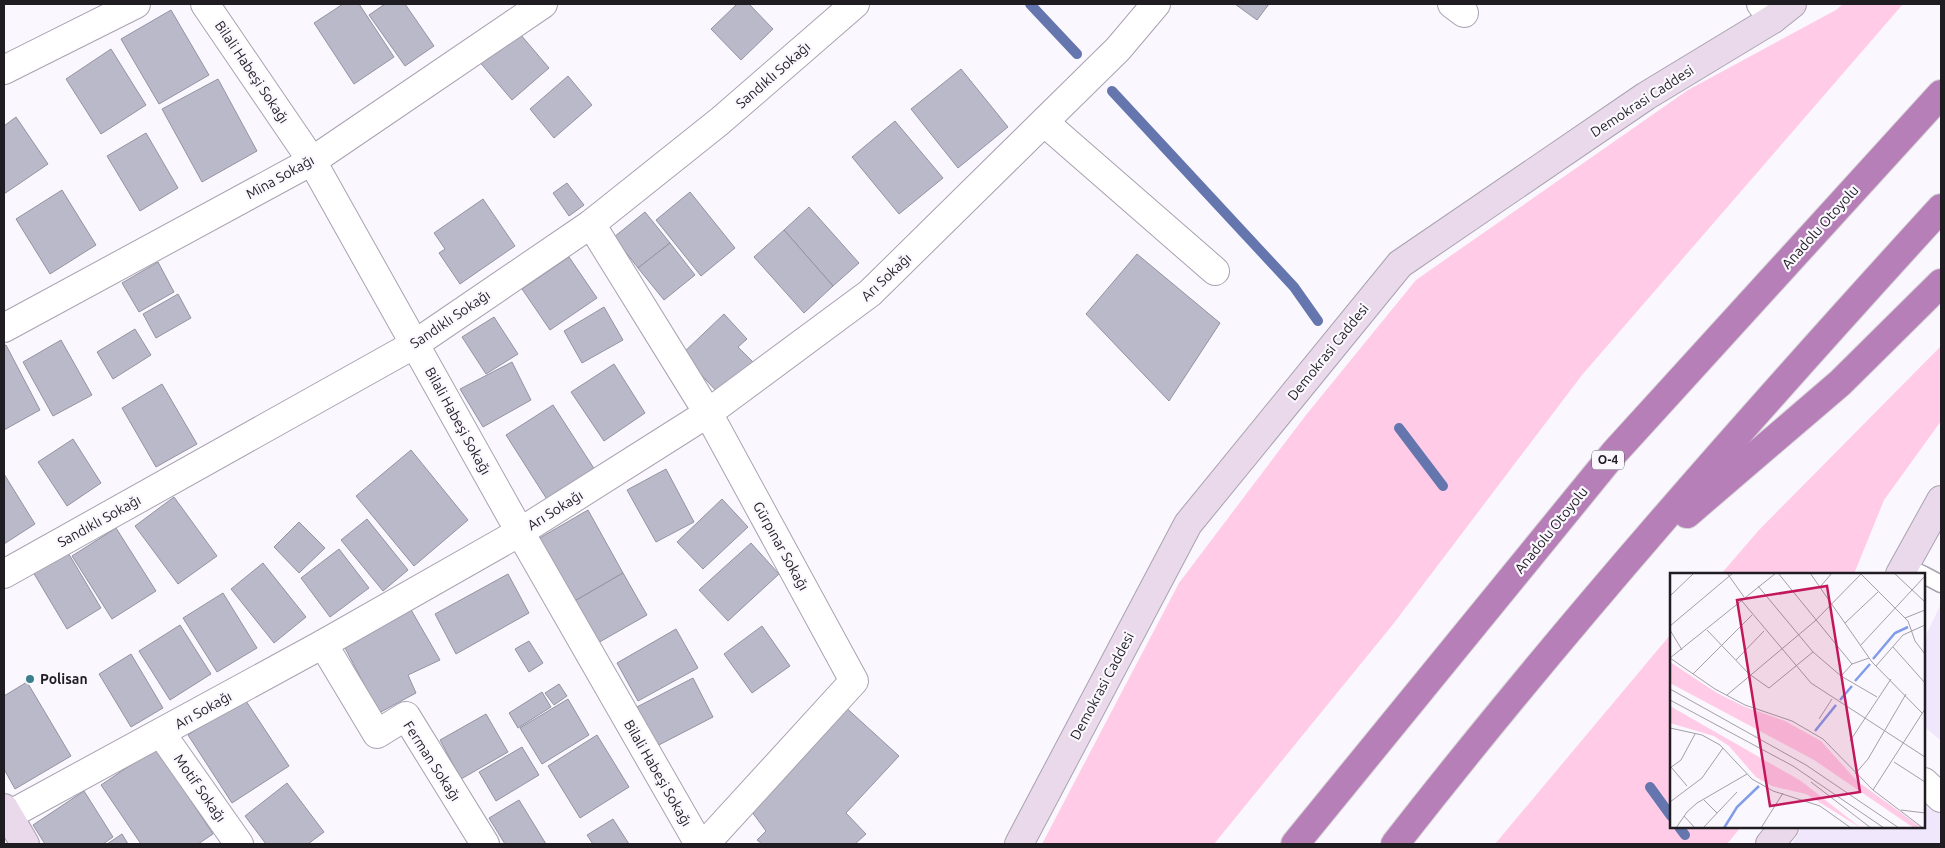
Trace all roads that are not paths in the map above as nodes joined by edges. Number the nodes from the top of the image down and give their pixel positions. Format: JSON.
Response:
{"nodes":[{"id":1,"x":136,"y":4,"type":"edge"},
{"id":2,"x":205,"y":4,"type":"edge"},
{"id":3,"x":543,"y":4,"type":"edge"},
{"id":4,"x":854,"y":4,"type":"edge"},
{"id":5,"x":1156,"y":4,"type":"edge"},
{"id":6,"x":1775,"y":9,"type":"edge"},
{"id":7,"x":4,"y":70,"type":"edge"},
{"id":8,"x":1941,"y":94,"type":"edge"},
{"id":9,"x":1044,"y":122,"type":"junction"},
{"id":10,"x":312,"y":161,"type":"junction"},
{"id":11,"x":1941,"y":208,"type":"edge"},
{"id":12,"x":591,"y":224,"type":"junction"},
{"id":13,"x":1214,"y":271,"type":"dead end"},
{"id":14,"x":1941,"y":283,"type":"edge"},
{"id":15,"x":4,"y":328,"type":"edge"},
{"id":16,"x":414,"y":344,"type":"junction"},
{"id":17,"x":708,"y":413,"type":"junction"},
{"id":18,"x":1941,"y":500,"type":"edge"},
{"id":19,"x":520,"y":532,"type":"junction"},
{"id":20,"x":1912,"y":572,"type":"edge"},
{"id":21,"x":4,"y":574,"type":"edge"},
{"id":22,"x":1925,"y":577,"type":"edge"},
{"id":23,"x":1611,"y":578,"type":"junction"},
{"id":24,"x":1941,"y":584,"type":"edge"},
{"id":25,"x":323,"y":644,"type":"junction"},
{"id":26,"x":161,"y":733,"type":"junction"},
{"id":27,"x":1925,"y":783,"type":"edge"},
{"id":28,"x":1941,"y":798,"type":"edge"},
{"id":29,"x":6,"y":812,"type":"edge"},
{"id":30,"x":1783,"y":828,"type":"edge"},
{"id":31,"x":25,"y":844,"type":"edge"},
{"id":32,"x":239,"y":844,"type":"edge"},
{"id":33,"x":485,"y":844,"type":"edge"},
{"id":34,"x":699,"y":844,"type":"edge"},
{"id":35,"x":705,"y":844,"type":"edge"},
{"id":36,"x":1019,"y":844,"type":"edge"},
{"id":37,"x":1295,"y":844,"type":"edge"},
{"id":38,"x":1395,"y":844,"type":"edge"},
{"id":39,"x":1770,"y":844,"type":"edge"}],
"edges":[{"from":1,"to":7,"type":"street"},
{"from":2,"to":10,"type":"street","name":"Bilali Habeşi Sokağı"},
{"from":3,"to":10,"type":"street","name":"Mina Sokağı"},
{"from":4,"to":12,"type":"street","name":"Sandıklı Sokağı"},
{"from":5,"to":9,"type":"street","name":"Arı Sokağı"},
{"from":6,"to":36,"type":"street","name":"Demokrasi Caddesi"},
{"from":8,"to":37,"type":"highway","name":"Anadolu Otoyolu","number":"O-4"},
{"from":9,"to":13,"type":"street"},
{"from":9,"to":17,"type":"street","name":"Arı Sokağı"},
{"from":10,"to":15,"type":"street","name":"Mina Sokağı"},
{"from":10,"to":16,"type":"street","name":"Bilali Habeşi Sokağı"},
{"from":11,"to":23,"type":"highway"},
{"from":12,"to":16,"type":"street","name":"Sandıklı Sokağı"},
{"from":12,"to":17,"type":"street","name":"Gürpınar Sokağı"},
{"from":14,"to":23,"type":"highway"},
{"from":16,"to":19,"type":"street","name":"Bilali Habeşi Sokağı"},
{"from":16,"to":21,"type":"street","name":"Sandıklı Sokağı"},
{"from":17,"to":19,"type":"street","name":"Arı Sokağı"},
{"from":17,"to":35,"type":"street","name":"Gürpınar Sokağı"},
{"from":18,"to":20,"type":"street"},
{"from":19,"to":25,"type":"street","name":"Arı Sokağı"},
{"from":19,"to":34,"type":"street","name":"Bilali Habeşi Sokağı"},
{"from":22,"to":24,"type":"lane"},
{"from":23,"to":38,"type":"highway"},
{"from":25,"to":26,"type":"street","name":"Arı Sokağı"},
{"from":25,"to":33,"type":"street","name":"Ferman Sokağı"},
{"from":26,"to":29,"type":"street","name":"Arı Sokağı"},
{"from":26,"to":32,"type":"street","name":"Motif Sokağı"},
{"from":27,"to":28,"type":"street"},
{"from":29,"to":31,"type":"street"},
{"from":30,"to":39,"type":"street"}]}
